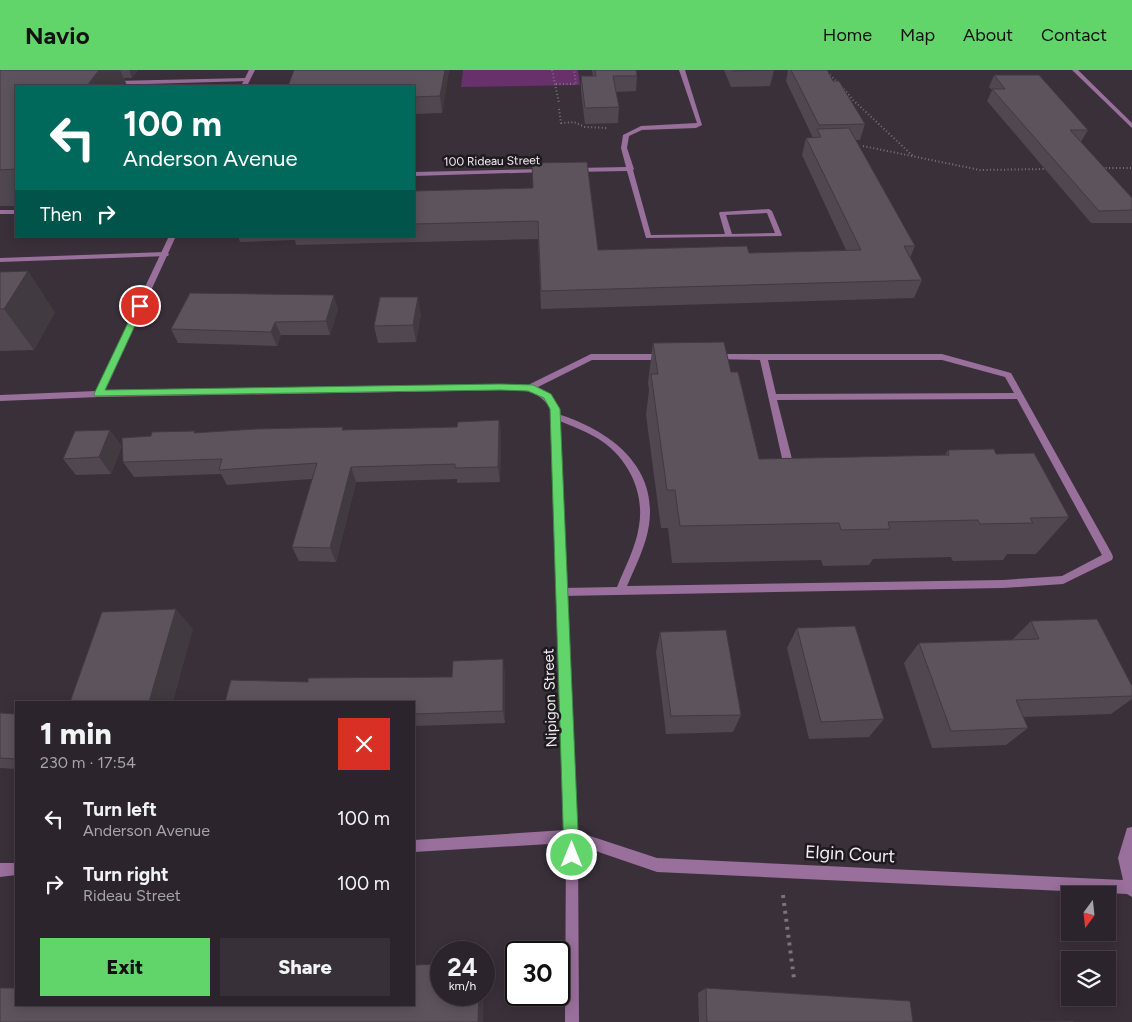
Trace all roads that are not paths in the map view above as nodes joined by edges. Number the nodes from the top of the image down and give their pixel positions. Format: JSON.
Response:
{"nodes":[{"id":1,"x":252,"y":70,"type":"edge"},
{"id":2,"x":682,"y":70,"type":"edge"},
{"id":3,"x":1075,"y":70,"type":"edge"},
{"id":4,"x":107,"y":83,"type":"dead end"},
{"id":5,"x":245,"y":83,"type":"edge"},
{"id":6,"x":1132,"y":126,"type":"edge"},
{"id":7,"x":631,"y":169,"type":"junction"},
{"id":8,"x":552,"y":171,"type":"edge"},
{"id":9,"x":562,"y":171,"type":"edge"},
{"id":10,"x":415,"y":174,"type":"edge"},
{"id":11,"x":0,"y":212,"type":"edge"},
{"id":12,"x":15,"y":212,"type":"edge"},
{"id":13,"x":729,"y":236,"type":"junction"},
{"id":14,"x":173,"y":237,"type":"edge"},
{"id":15,"x":165,"y":254,"type":"junction"},
{"id":16,"x":0,"y":260,"type":"edge"},
{"id":17,"x":677,"y":357,"type":"edge"},
{"id":18,"x":706,"y":357,"type":"edge"},
{"id":19,"x":763,"y":357,"type":"junction"},
{"id":20,"x":529,"y":388,"type":"junction"},
{"id":21,"x":99,"y":394,"type":"junction"},
{"id":22,"x":1020,"y":396,"type":"junction"},
{"id":23,"x":772,"y":397,"type":"junction"},
{"id":24,"x":0,"y":398,"type":"edge"},
{"id":25,"x":555,"y":416,"type":"junction"},
{"id":26,"x":789,"y":468,"type":"edge"},
{"id":27,"x":620,"y":591,"type":"junction"},
{"id":28,"x":562,"y":592,"type":"junction"},
{"id":29,"x":1132,"y":833,"type":"edge"},
{"id":30,"x":572,"y":836,"type":"junction"},
{"id":31,"x":415,"y":846,"type":"edge"},
{"id":32,"x":0,"y":870,"type":"edge"},
{"id":33,"x":15,"y":870,"type":"edge"},
{"id":34,"x":1131,"y":889,"type":"edge"},
{"id":35,"x":572,"y":1022,"type":"edge"}],
"edges":[{"from":1,"to":5,"type":"street"},
{"from":2,"to":7,"type":"street"},
{"from":3,"to":6,"type":"street"},
{"from":4,"to":5,"type":"street"},
{"from":7,"to":9,"type":"street","name":"100 Rideau Street"},
{"from":7,"to":13,"type":"street"},
{"from":8,"to":10,"type":"street","name":"100 Rideau Street"},
{"from":11,"to":12,"type":"street"},
{"from":13,"to":13,"type":"street"},
{"from":14,"to":15,"type":"street"},
{"from":15,"to":16,"type":"street"},
{"from":15,"to":21,"type":"street"},
{"from":17,"to":20,"type":"street"},
{"from":18,"to":19,"type":"street"},
{"from":19,"to":22,"type":"street"},
{"from":19,"to":23,"type":"street"},
{"from":20,"to":21,"type":"street"},
{"from":20,"to":25,"type":"street","name":"Nipigon Street"},
{"from":21,"to":24,"type":"street"},
{"from":22,"to":23,"type":"street"},
{"from":22,"to":27,"type":"street"},
{"from":23,"to":26,"type":"street"},
{"from":25,"to":27,"type":"street"},
{"from":25,"to":28,"type":"street","name":"Nipigon Street"},
{"from":27,"to":28,"type":"street"},
{"from":28,"to":30,"type":"street","name":"Nipigon Street"},
{"from":29,"to":34,"type":"street","name":"Elgin Court"},
{"from":30,"to":31,"type":"street"},
{"from":30,"to":34,"type":"street","name":"Elgin Court"},
{"from":30,"to":35,"type":"street","name":"Nipigon Street"},
{"from":32,"to":33,"type":"street"}]}
